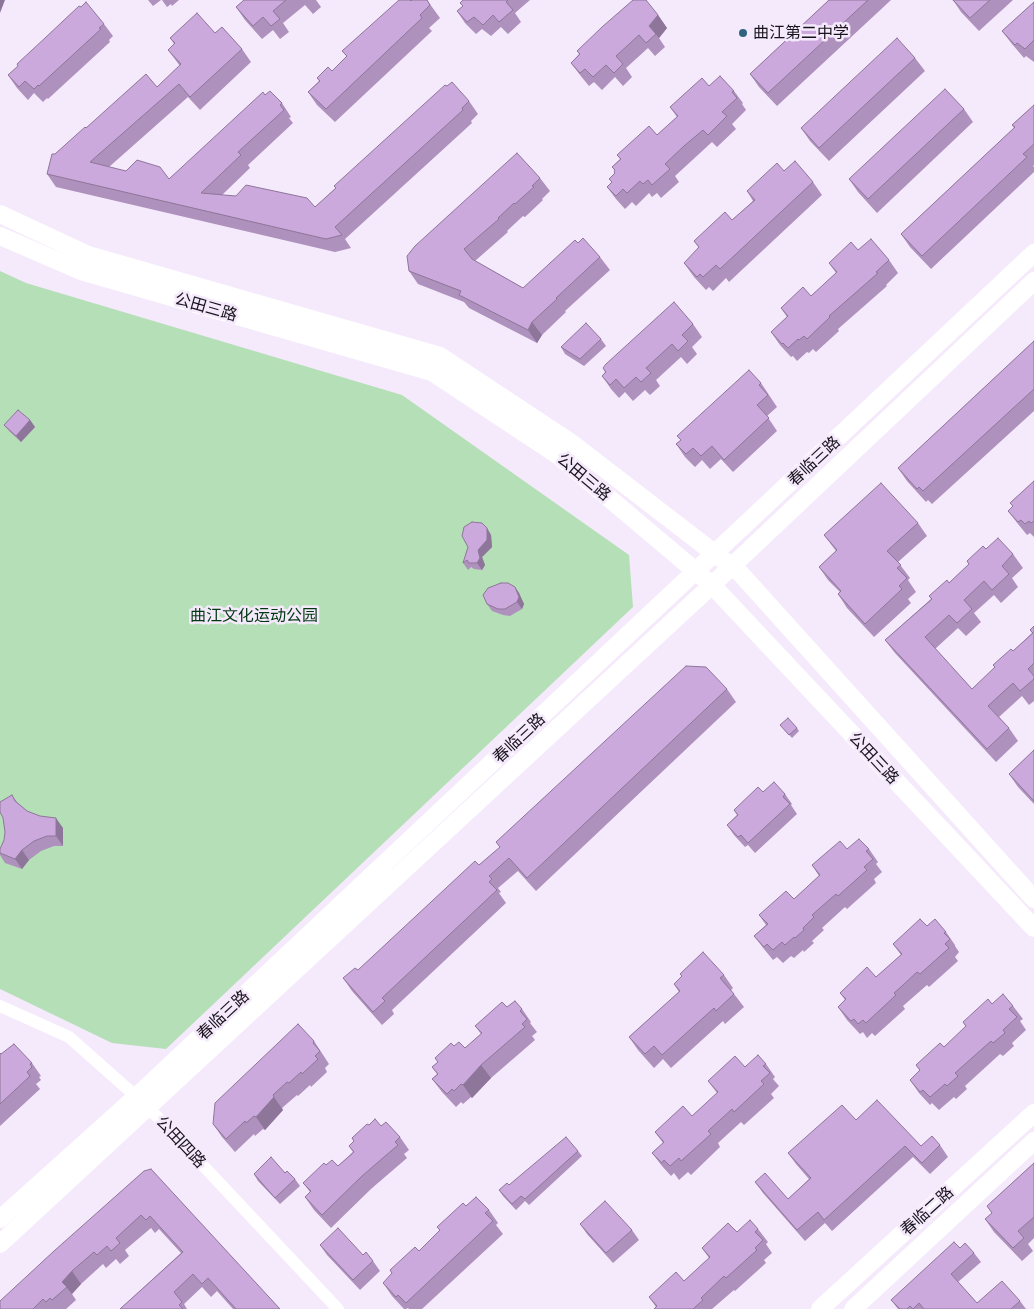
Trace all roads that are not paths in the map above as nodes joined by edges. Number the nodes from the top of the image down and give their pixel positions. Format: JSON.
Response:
{"nodes":[{"id":1,"x":0,"y":214,"type":"edge"},
{"id":2,"x":0,"y":236,"type":"edge"},
{"id":3,"x":1034,"y":254,"type":"edge"},
{"id":4,"x":1034,"y":281,"type":"edge"},
{"id":5,"x":715,"y":554,"type":"junction"},
{"id":6,"x":732,"y":566,"type":"junction"},
{"id":7,"x":696,"y":572,"type":"junction"},
{"id":8,"x":712,"y":585,"type":"junction"},
{"id":9,"x":1034,"y":899,"type":"edge"},
{"id":10,"x":1034,"y":928,"type":"edge"},
{"id":11,"x":0,"y":1006,"type":"edge"},
{"id":12,"x":142,"y":1102,"type":"junction"},
{"id":13,"x":1034,"y":1113,"type":"edge"},
{"id":14,"x":1034,"y":1141,"type":"edge"},
{"id":15,"x":0,"y":1220,"type":"edge"},
{"id":16,"x":0,"y":1244,"type":"edge"},
{"id":17,"x":338,"y":1309,"type":"edge"},
{"id":18,"x":820,"y":1309,"type":"edge"},
{"id":19,"x":853,"y":1309,"type":"edge"}],
"edges":[{"from":1,"to":5,"type":"street","name":"公田三路"},
{"from":2,"to":7,"type":"street","name":"公田三路"},
{"from":3,"to":5,"type":"street","name":"春临三路"},
{"from":4,"to":6,"type":"street","name":"春临三路"},
{"from":5,"to":6,"type":"street","name":"公田三路"},
{"from":5,"to":7,"type":"street","name":"春临三路"},
{"from":6,"to":8,"type":"street","name":"春临三路"},
{"from":6,"to":9,"type":"street","name":"公田三路"},
{"from":7,"to":8,"type":"street","name":"公田三路"},
{"from":7,"to":12,"type":"street","name":"春临三路"},
{"from":8,"to":10,"type":"street","name":"公田三路"},
{"from":8,"to":12,"type":"street","name":"春临三路"},
{"from":11,"to":12,"type":"street","name":"公田四路"},
{"from":12,"to":15,"type":"street","name":"春临三路"},
{"from":12,"to":16,"type":"street","name":"春临三路"},
{"from":12,"to":17,"type":"street","name":"公田四路"},
{"from":13,"to":18,"type":"street","name":"春临二路"},
{"from":14,"to":19,"type":"street","name":"春临二路"}]}
